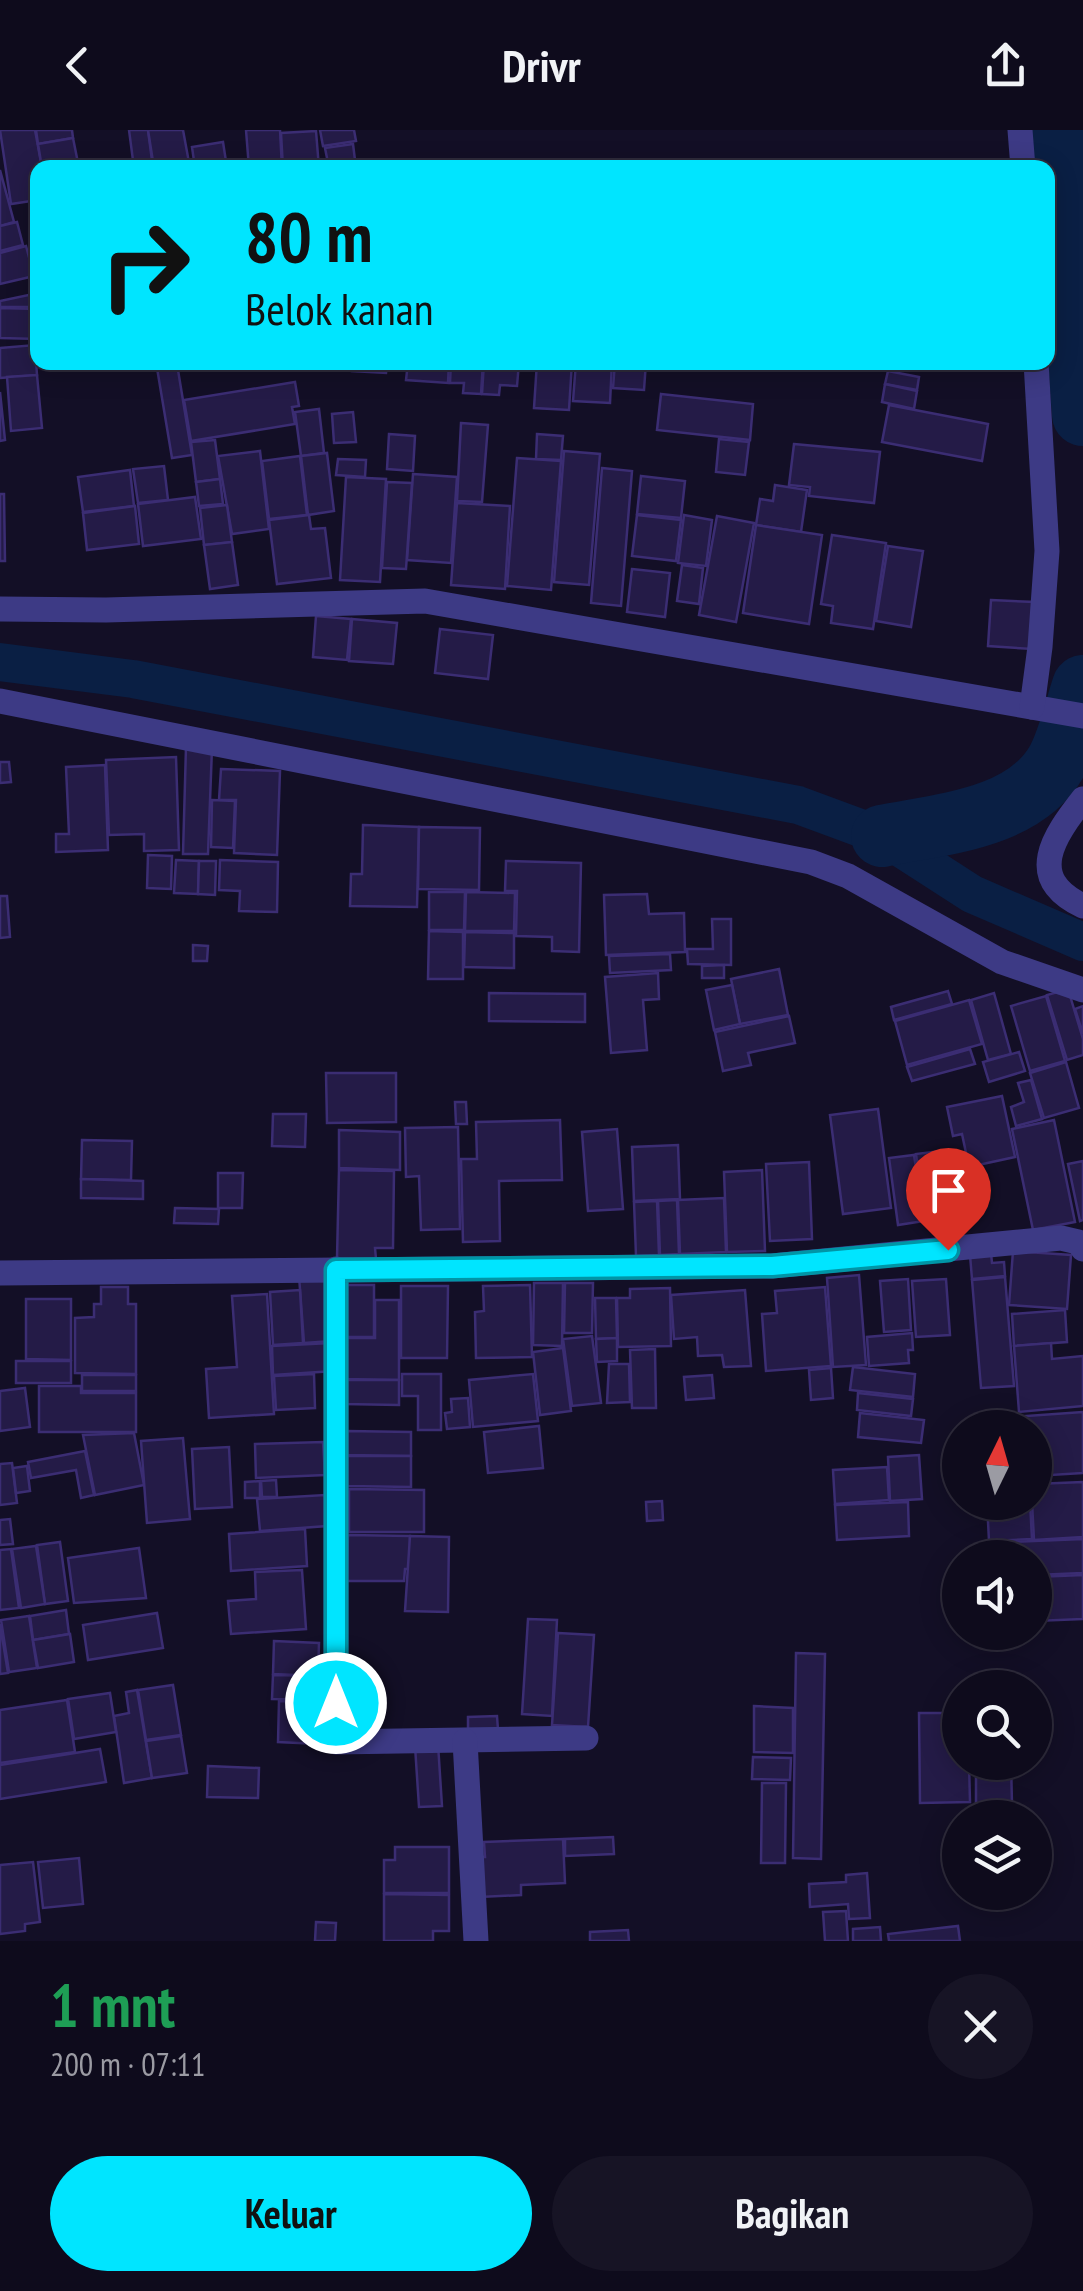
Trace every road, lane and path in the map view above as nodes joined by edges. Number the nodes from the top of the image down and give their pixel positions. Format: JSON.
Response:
{"nodes":[{"id":1,"x":1020,"y":130,"type":"edge"},
{"id":2,"x":1022,"y":160,"type":"edge"},
{"id":3,"x":1036,"y":370,"type":"edge"},
{"id":4,"x":0,"y":609,"type":"edge"},
{"id":5,"x":0,"y":700,"type":"edge"},
{"id":6,"x":1042,"y":708,"type":"junction"},
{"id":7,"x":1083,"y":716,"type":"edge"},
{"id":8,"x":1083,"y":799,"type":"edge"},
{"id":9,"x":1083,"y":906,"type":"edge"},
{"id":10,"x":1083,"y":990,"type":"edge"},
{"id":11,"x":1081,"y":1242,"type":"edge"},
{"id":12,"x":336,"y":1270,"type":"junction"},
{"id":13,"x":0,"y":1272,"type":"edge"},
{"id":14,"x":586,"y":1738,"type":"dead end"},
{"id":15,"x":465,"y":1741,"type":"junction"},
{"id":16,"x":476,"y":1941,"type":"edge"}],
"edges":[{"from":1,"to":2,"type":"street"},
{"from":3,"to":6,"type":"street"},
{"from":4,"to":6,"type":"street"},
{"from":5,"to":10,"type":"street"},
{"from":6,"to":7,"type":"street"},
{"from":8,"to":9,"type":"street"},
{"from":11,"to":12,"type":"street"},
{"from":12,"to":13,"type":"street"},
{"from":12,"to":15,"type":"street"},
{"from":14,"to":15,"type":"street"},
{"from":15,"to":16,"type":"street"}]}
